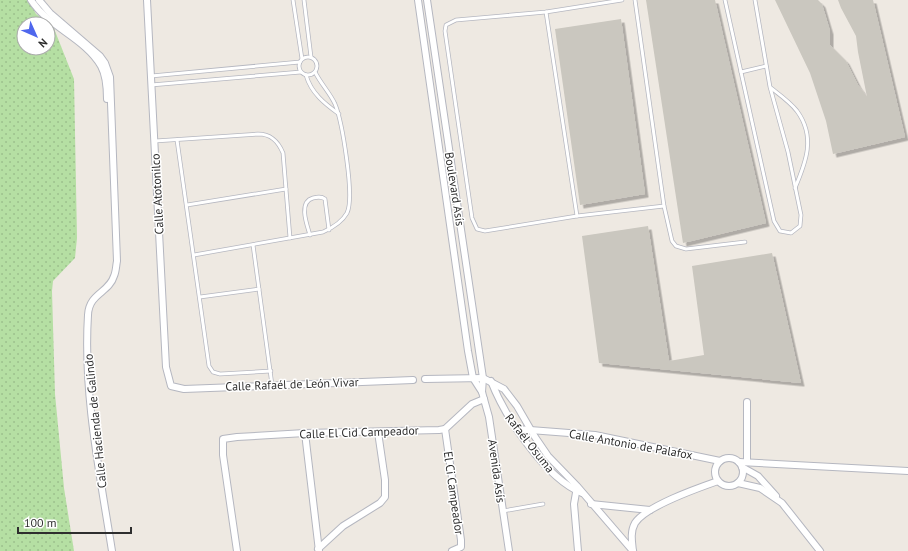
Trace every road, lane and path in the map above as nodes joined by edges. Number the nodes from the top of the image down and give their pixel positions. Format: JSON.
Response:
{"nodes":[{"id":1,"x":31,"y":0,"type":"edge"},
{"id":2,"x":39,"y":0,"type":"edge"},
{"id":3,"x":147,"y":0,"type":"edge"},
{"id":4,"x":293,"y":0,"type":"edge"},
{"id":5,"x":304,"y":0,"type":"edge"},
{"id":6,"x":418,"y":0,"type":"edge"},
{"id":7,"x":427,"y":0,"type":"edge"},
{"id":8,"x":622,"y":0,"type":"edge"},
{"id":9,"x":635,"y":0,"type":"edge"},
{"id":10,"x":725,"y":0,"type":"edge"},
{"id":11,"x":755,"y":0,"type":"edge"},
{"id":12,"x":546,"y":12,"type":"junction"},
{"id":13,"x":71,"y":34,"type":"junction"},
{"id":14,"x":311,"y":57,"type":"junction"},
{"id":15,"x":301,"y":60,"type":"junction"},
{"id":16,"x":766,"y":66,"type":"junction"},
{"id":17,"x":243,"y":67,"type":"junction"},
{"id":18,"x":437,"y":71,"type":"junction"},
{"id":19,"x":301,"y":72,"type":"junction"},
{"id":20,"x":315,"y":72,"type":"junction"},
{"id":21,"x":428,"y":72,"type":"junction"},
{"id":22,"x":741,"y":72,"type":"junction"},
{"id":23,"x":306,"y":75,"type":"junction"},
{"id":24,"x":151,"y":76,"type":"junction"},
{"id":25,"x":244,"y":76,"type":"junction"},
{"id":26,"x":152,"y":85,"type":"junction"},
{"id":27,"x":770,"y":87,"type":"junction"},
{"id":28,"x":339,"y":114,"type":"junction"},
{"id":29,"x":177,"y":140,"type":"junction"},
{"id":30,"x":155,"y":141,"type":"junction"},
{"id":31,"x":795,"y":188,"type":"junction"},
{"id":32,"x":286,"y":189,"type":"junction"},
{"id":33,"x":187,"y":205,"type":"junction"},
{"id":34,"x":664,"y":206,"type":"junction"},
{"id":35,"x":577,"y":216,"type":"junction"},
{"id":36,"x":329,"y":230,"type":"junction"},
{"id":37,"x":310,"y":235,"type":"junction"},
{"id":38,"x":462,"y":237,"type":"junction"},
{"id":39,"x":290,"y":238,"type":"junction"},
{"id":40,"x":452,"y":240,"type":"junction"},
{"id":41,"x":745,"y":242,"type":"dead end"},
{"id":42,"x":253,"y":245,"type":"junction"},
{"id":43,"x":194,"y":255,"type":"junction"},
{"id":44,"x":259,"y":289,"type":"junction"},
{"id":45,"x":200,"y":297,"type":"junction"},
{"id":46,"x":472,"y":299,"type":"junction"},
{"id":47,"x":461,"y":301,"type":"junction"},
{"id":48,"x":271,"y":371,"type":"junction"},
{"id":49,"x":473,"y":378,"type":"junction"},
{"id":50,"x":483,"y":378,"type":"junction"},
{"id":51,"x":425,"y":379,"type":"dead end"},
{"id":52,"x":413,"y":380,"type":"dead end"},
{"id":53,"x":491,"y":381,"type":"junction"},
{"id":54,"x":272,"y":385,"type":"junction"},
{"id":55,"x":171,"y":386,"type":"joint"},
{"id":56,"x":482,"y":392,"type":"junction"},
{"id":57,"x":484,"y":399,"type":"junction"},
{"id":58,"x":747,"y":402,"type":"dead end"},
{"id":59,"x":445,"y":429,"type":"junction"},
{"id":60,"x":517,"y":429,"type":"junction"},
{"id":61,"x":531,"y":429,"type":"junction"},
{"id":62,"x":378,"y":432,"type":"junction"},
{"id":63,"x":305,"y":433,"type":"junction"},
{"id":64,"x":720,"y":462,"type":"junction"},
{"id":65,"x":747,"y":462,"type":"junction"},
{"id":66,"x":740,"y":465,"type":"junction"},
{"id":67,"x":908,"y":471,"type":"edge"},
{"id":68,"x":718,"y":480,"type":"junction"},
{"id":69,"x":738,"y":483,"type":"junction"},
{"id":70,"x":577,"y":488,"type":"junction"},
{"id":71,"x":543,"y":504,"type":"dead end"},
{"id":72,"x":592,"y":504,"type":"junction"},
{"id":73,"x":782,"y":504,"type":"junction"},
{"id":74,"x":650,"y":510,"type":"junction"},
{"id":75,"x":503,"y":511,"type":"junction"},
{"id":76,"x":318,"y":550,"type":"edge"},
{"id":77,"x":112,"y":551,"type":"edge"},
{"id":78,"x":237,"y":551,"type":"edge"},
{"id":79,"x":452,"y":551,"type":"edge"},
{"id":80,"x":510,"y":551,"type":"edge"},
{"id":81,"x":578,"y":551,"type":"edge"},
{"id":82,"x":633,"y":551,"type":"edge"},
{"id":83,"x":820,"y":551,"type":"edge"}],
"edges":[{"from":1,"to":13,"type":"street","name":"Calle Hacienda de Galindo"},
{"from":2,"to":13,"type":"street","name":"Calle Hacienda de Galindo"},
{"from":3,"to":24,"type":"street","name":"Calle Atotonilco"},
{"from":4,"to":15,"type":"lane"},
{"from":5,"to":14,"type":"lane"},
{"from":6,"to":21,"type":"street","name":"Boulevard Asís"},
{"from":7,"to":18,"type":"street","name":"Boulevard Asís"},
{"from":8,"to":12,"type":"lane"},
{"from":9,"to":34,"type":"lane"},
{"from":10,"to":22,"type":"lane"},
{"from":11,"to":16,"type":"lane"},
{"from":12,"to":35,"type":"lane"},
{"from":12,"to":35,"type":"lane"},
{"from":13,"to":77,"type":"street","name":"Calle Hacienda de Galindo"},
{"from":14,"to":15,"type":"lane"},
{"from":14,"to":20,"type":"lane"},
{"from":15,"to":17,"type":"lane"},
{"from":15,"to":19,"type":"lane"},
{"from":16,"to":22,"type":"lane"},
{"from":16,"to":27,"type":"lane"},
{"from":17,"to":24,"type":"lane"},
{"from":17,"to":25,"type":"lane"},
{"from":18,"to":21,"type":"street"},
{"from":18,"to":38,"type":"street","name":"Boulevard Asís"},
{"from":19,"to":23,"type":"lane"},
{"from":19,"to":25,"type":"lane"},
{"from":20,"to":23,"type":"lane"},
{"from":20,"to":28,"type":"lane"},
{"from":21,"to":40,"type":"street","name":"Boulevard Asís"},
{"from":22,"to":31,"type":"lane"},
{"from":23,"to":28,"type":"lane"},
{"from":24,"to":26,"type":"street","name":"Calle Atotonilco"},
{"from":25,"to":26,"type":"lane"},
{"from":26,"to":30,"type":"street","name":"Calle Atotonilco"},
{"from":27,"to":31,"type":"lane"},
{"from":27,"to":31,"type":"lane"},
{"from":28,"to":36,"type":"lane"},
{"from":29,"to":30,"type":"lane"},
{"from":29,"to":32,"type":"lane"},
{"from":29,"to":33,"type":"lane"},
{"from":30,"to":55,"type":"street","name":"Calle Atotonilco"},
{"from":32,"to":33,"type":"lane"},
{"from":32,"to":39,"type":"lane"},
{"from":33,"to":43,"type":"lane"},
{"from":34,"to":35,"type":"lane"},
{"from":34,"to":41,"type":"lane"},
{"from":36,"to":37,"type":"lane"},
{"from":36,"to":37,"type":"lane"},
{"from":37,"to":39,"type":"lane"},
{"from":38,"to":40,"type":"street"},
{"from":38,"to":46,"type":"street","name":"Boulevard Asís"},
{"from":39,"to":42,"type":"lane"},
{"from":40,"to":47,"type":"street","name":"Boulevard Asís"},
{"from":42,"to":43,"type":"lane"},
{"from":42,"to":44,"type":"lane"},
{"from":43,"to":45,"type":"lane"},
{"from":44,"to":45,"type":"lane"},
{"from":44,"to":48,"type":"lane"},
{"from":45,"to":48,"type":"lane"},
{"from":46,"to":47,"type":"street"},
{"from":46,"to":50,"type":"street","name":"Boulevard Asís"},
{"from":47,"to":49,"type":"street","name":"Boulevard Asís"},
{"from":48,"to":54,"type":"lane"},
{"from":49,"to":50,"type":"street"},
{"from":49,"to":51,"type":"street"},
{"from":49,"to":56,"type":"street","name":"Avenida Asís"},
{"from":50,"to":53,"type":"street","name":"Rafaél Osuma"},
{"from":50,"to":56,"type":"street","name":"Avenida Asís"},
{"from":52,"to":54,"type":"street","name":"Calle Rafaél de León Vivar"},
{"from":53,"to":60,"type":"street","name":"Rafaél Osuma"},
{"from":53,"to":61,"type":"street","name":"Rafaél Osuma"},
{"from":54,"to":55,"type":"street","name":"Calle Rafaél de León Vivar"},
{"from":56,"to":57,"type":"street","name":"Avenida Asís"},
{"from":57,"to":59,"type":"street"},
{"from":57,"to":75,"type":"street","name":"Avenida Asís"},
{"from":58,"to":65,"type":"street"},
{"from":59,"to":62,"type":"street","name":"Calle El Cid Campeador"},
{"from":59,"to":79,"type":"street","name":"El Ci Campeador"},
{"from":60,"to":61,"type":"street","name":"Calle Antonio de Palafox"},
{"from":60,"to":70,"type":"street","name":"Rafaél Osuma"},
{"from":61,"to":64,"type":"street","name":"Calle Antonio de Palafox"},
{"from":61,"to":70,"type":"street","name":"Rafaél Osuma"},
{"from":62,"to":63,"type":"street","name":"Calle El Cid Campeador"},
{"from":62,"to":76,"type":"street"},
{"from":63,"to":76,"type":"street"},
{"from":63,"to":78,"type":"street","name":"Calle El Cid Campeador"},
{"from":64,"to":66,"type":"street"},
{"from":64,"to":68,"type":"street"},
{"from":65,"to":66,"type":"street"},
{"from":65,"to":67,"type":"street"},
{"from":66,"to":69,"type":"street"},
{"from":66,"to":73,"type":"street"},
{"from":68,"to":69,"type":"street"},
{"from":68,"to":74,"type":"street"},
{"from":69,"to":73,"type":"street"},
{"from":70,"to":72,"type":"street","name":"Rafaél Osuma"},
{"from":70,"to":81,"type":"street"},
{"from":71,"to":75,"type":"lane"},
{"from":72,"to":74,"type":"street"},
{"from":72,"to":82,"type":"street","name":"Rafaél Osuma"},
{"from":73,"to":83,"type":"street"},
{"from":74,"to":82,"type":"street"},
{"from":75,"to":80,"type":"street","name":"Avenida Asís"}]}
